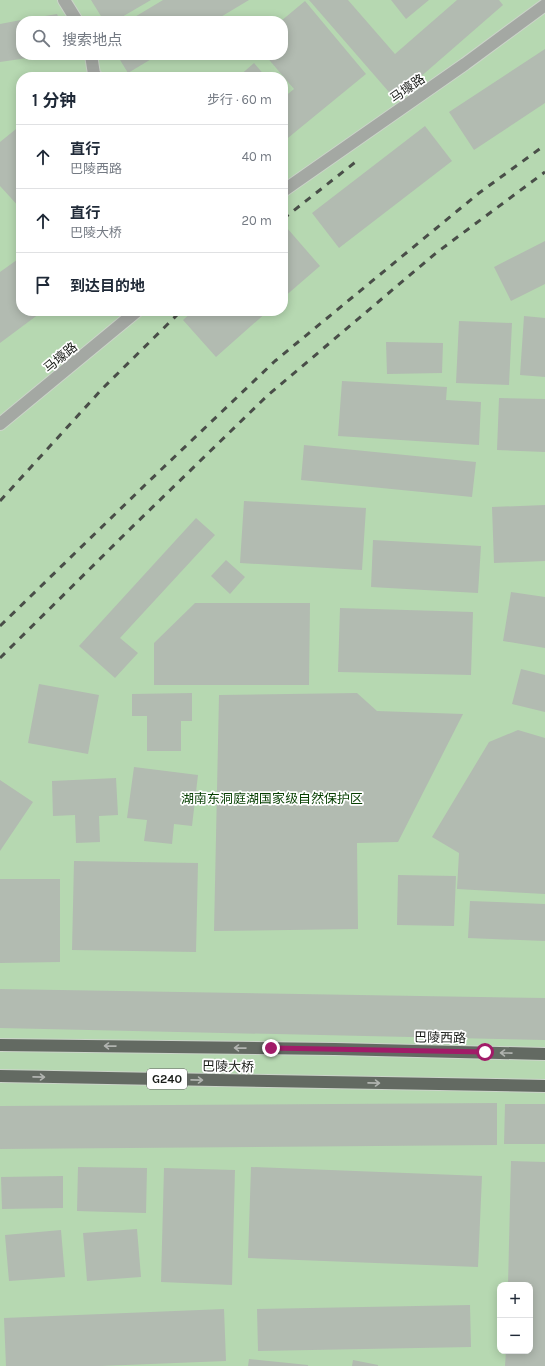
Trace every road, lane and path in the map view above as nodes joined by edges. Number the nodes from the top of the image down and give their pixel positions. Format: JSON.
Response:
{"nodes":[{"id":1,"x":64,"y":0,"type":"edge"},
{"id":2,"x":545,"y":5,"type":"edge"},
{"id":3,"x":74,"y":16,"type":"edge"},
{"id":4,"x":92,"y":60,"type":"edge"},
{"id":5,"x":94,"y":72,"type":"edge"},
{"id":6,"x":288,"y":188,"type":"edge"},
{"id":7,"x":131,"y":316,"type":"edge"},
{"id":8,"x":0,"y":424,"type":"edge"},
{"id":9,"x":0,"y":1045,"type":"edge"},
{"id":10,"x":335,"y":1049,"type":"joint"},
{"id":11,"x":545,"y":1054,"type":"edge"},
{"id":12,"x":0,"y":1076,"type":"edge"},
{"id":13,"x":545,"y":1086,"type":"edge"}],
"edges":[{"from":1,"to":3,"type":"street"},
{"from":2,"to":6,"type":"street","name":"马壕路"},
{"from":4,"to":5,"type":"street"},
{"from":7,"to":8,"type":"street","name":"马壕路"},
{"from":10,"to":9,"type":"main road","name":"巴陵大桥","one_way":true},
{"from":11,"to":10,"type":"main road","name":"巴陵西路","one_way":true},
{"from":12,"to":13,"type":"main road","name":"巴陵大桥","number":"G240","one_way":true}]}
